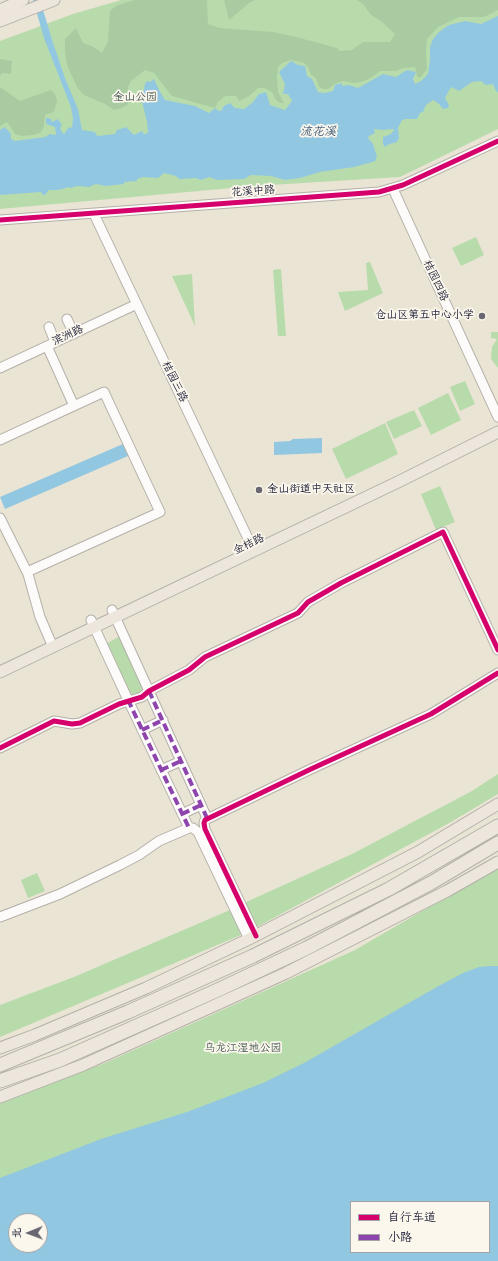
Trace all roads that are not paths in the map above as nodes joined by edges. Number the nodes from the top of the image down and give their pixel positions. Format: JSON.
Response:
{"nodes":[{"id":1,"x":23,"y":0,"type":"edge"},
{"id":2,"x":54,"y":0,"type":"edge"},
{"id":3,"x":4,"y":11,"type":"edge"},
{"id":4,"x":498,"y":141,"type":"edge"},
{"id":5,"x":393,"y":189,"type":"junction"},
{"id":6,"x":94,"y":214,"type":"junction"},
{"id":7,"x":0,"y":220,"type":"edge"},
{"id":8,"x":137,"y":304,"type":"junction"},
{"id":9,"x":67,"y":319,"type":"dead end"},
{"id":10,"x":49,"y":327,"type":"dead end"},
{"id":11,"x":74,"y":334,"type":"junction"},
{"id":12,"x":51,"y":344,"type":"junction"},
{"id":13,"x":0,"y":368,"type":"edge"},
{"id":14,"x":74,"y":406,"type":"junction"},
{"id":15,"x":498,"y":417,"type":"edge"},
{"id":16,"x":498,"y":425,"type":"edge"},
{"id":17,"x":498,"y":432,"type":"edge"},
{"id":18,"x":0,"y":440,"type":"edge"},
{"id":19,"x":0,"y":518,"type":"edge"},
{"id":20,"x":252,"y":547,"type":"junction"},
{"id":21,"x":27,"y":572,"type":"junction"},
{"id":22,"x":114,"y":614,"type":"junction"},
{"id":23,"x":93,"y":624,"type":"junction"},
{"id":24,"x":51,"y":644,"type":"junction"},
{"id":25,"x":498,"y":650,"type":"edge"},
{"id":26,"x":0,"y":664,"type":"edge"},
{"id":27,"x":0,"y":672,"type":"edge"},
{"id":28,"x":498,"y":673,"type":"edge"},
{"id":29,"x":149,"y":691,"type":"junction"},
{"id":30,"x":128,"y":700,"type":"junction"},
{"id":31,"x":162,"y":720,"type":"junction"},
{"id":32,"x":142,"y":730,"type":"junction"},
{"id":33,"x":0,"y":748,"type":"edge"},
{"id":34,"x":181,"y":761,"type":"junction"},
{"id":35,"x":161,"y":770,"type":"junction"},
{"id":36,"x":498,"y":804,"type":"edge"},
{"id":37,"x":201,"y":805,"type":"junction"},
{"id":38,"x":182,"y":814,"type":"junction"},
{"id":39,"x":207,"y":818,"type":"junction"},
{"id":40,"x":498,"y":826,"type":"edge"},
{"id":41,"x":189,"y":828,"type":"junction"},
{"id":42,"x":498,"y":843,"type":"edge"},
{"id":43,"x":498,"y":862,"type":"edge"},
{"id":44,"x":0,"y":917,"type":"edge"},
{"id":45,"x":252,"y":937,"type":"junction"},
{"id":46,"x":0,"y":1048,"type":"edge"},
{"id":47,"x":0,"y":1065,"type":"edge"},
{"id":48,"x":0,"y":1081,"type":"edge"},
{"id":49,"x":0,"y":1097,"type":"edge"}],
"edges":[{"from":1,"to":3,"type":"main road"},
{"from":2,"to":3,"type":"main road"},
{"from":4,"to":5,"type":"street","name":"花溪中路"},
{"from":5,"to":6,"type":"street","name":"花溪中路"},
{"from":5,"to":15,"type":"street","name":"桔园四路"},
{"from":6,"to":7,"type":"street","name":"花溪中路"},
{"from":6,"to":8,"type":"street","name":"桔园三路"},
{"from":8,"to":11,"type":"street","name":"滨洲路"},
{"from":8,"to":20,"type":"street","name":"桔园三路"},
{"from":9,"to":11,"type":"street"},
{"from":10,"to":12,"type":"street"},
{"from":11,"to":12,"type":"street","name":"滨洲路"},
{"from":12,"to":13,"type":"street","name":"滨洲路"},
{"from":12,"to":14,"type":"street"},
{"from":14,"to":18,"type":"street"},
{"from":14,"to":21,"type":"street"},
{"from":16,"to":20,"type":"main road","name":"金桔路"},
{"from":17,"to":20,"type":"main road"},
{"from":19,"to":21,"type":"street"},
{"from":20,"to":22,"type":"main road","name":"金桔路"},
{"from":21,"to":24,"type":"street"},
{"from":22,"to":23,"type":"main road","name":"金桔路"},
{"from":22,"to":29,"type":"street"},
{"from":23,"to":24,"type":"main road","name":"金桔路"},
{"from":23,"to":30,"type":"street"},
{"from":24,"to":26,"type":"main road","name":"金桔路"},
{"from":24,"to":27,"type":"main road"},
{"from":25,"to":29,"type":"street"},
{"from":28,"to":39,"type":"street"},
{"from":29,"to":30,"type":"street"},
{"from":29,"to":31,"type":"street"},
{"from":30,"to":32,"type":"street"},
{"from":30,"to":33,"type":"street"},
{"from":31,"to":32,"type":"street"},
{"from":31,"to":34,"type":"street"},
{"from":32,"to":35,"type":"street"},
{"from":34,"to":35,"type":"street"},
{"from":34,"to":37,"type":"street"},
{"from":35,"to":38,"type":"street"},
{"from":36,"to":45,"type":"main road"},
{"from":37,"to":38,"type":"street"},
{"from":37,"to":39,"type":"street"},
{"from":38,"to":41,"type":"street"},
{"from":39,"to":45,"type":"street"},
{"from":40,"to":47,"type":"highway"},
{"from":41,"to":44,"type":"street"},
{"from":41,"to":45,"type":"street"},
{"from":42,"to":48,"type":"highway"},
{"from":43,"to":49,"type":"main road"},
{"from":45,"to":46,"type":"main road"}]}
